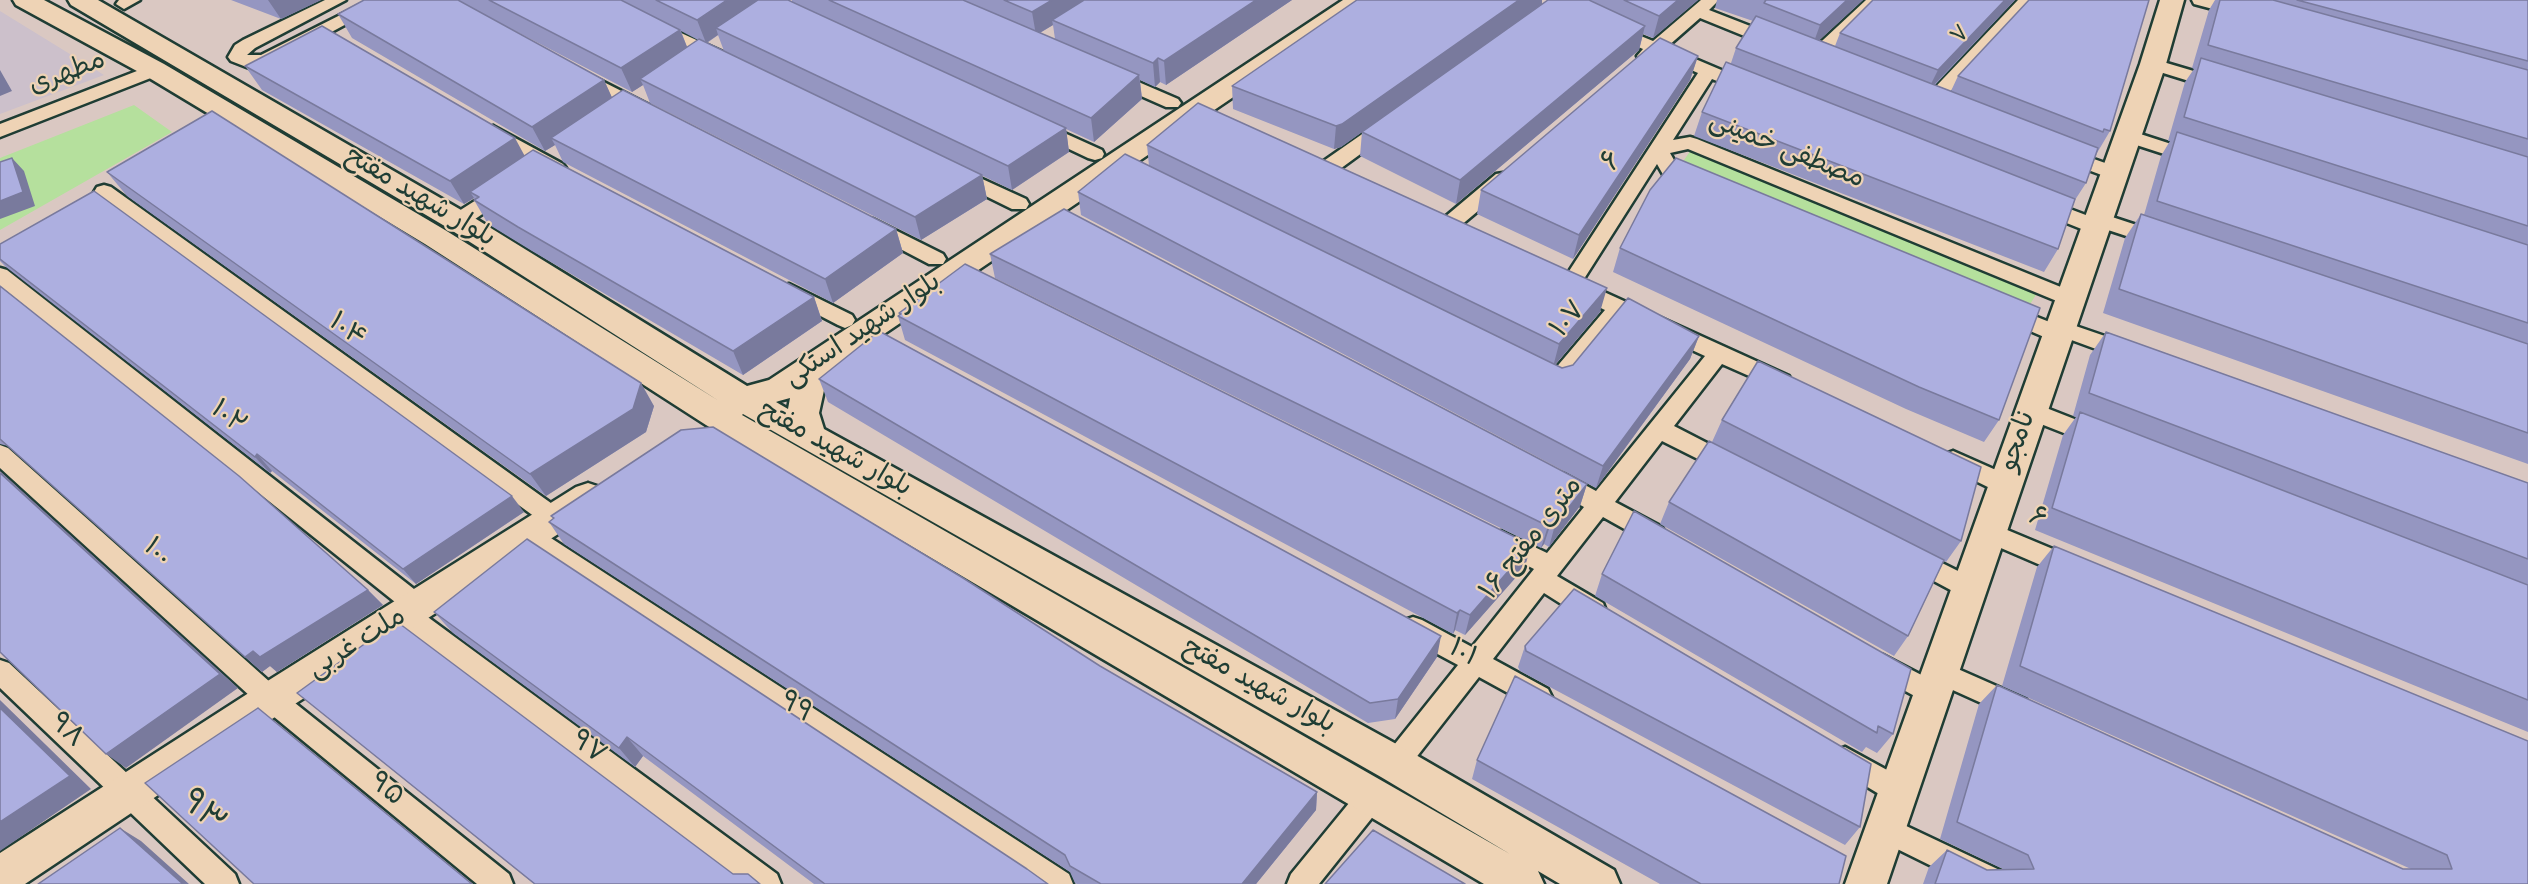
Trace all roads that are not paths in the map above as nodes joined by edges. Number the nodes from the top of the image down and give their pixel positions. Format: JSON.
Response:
{"nodes":[{"id":1,"x":25,"y":0,"type":"edge"},
{"id":2,"x":80,"y":0,"type":"edge"},
{"id":3,"x":338,"y":0,"type":"edge"},
{"id":4,"x":383,"y":0,"type":"edge"},
{"id":5,"x":1327,"y":0,"type":"edge"},
{"id":6,"x":1360,"y":0,"type":"edge"},
{"id":7,"x":1876,"y":0,"type":"edge"},
{"id":8,"x":2027,"y":0,"type":"edge"},
{"id":9,"x":2172,"y":0,"type":"edge"},
{"id":10,"x":2200,"y":0,"type":"edge"},
{"id":11,"x":1704,"y":6,"type":"edge"},
{"id":12,"x":2256,"y":16,"type":"edge"},
{"id":13,"x":639,"y":19,"type":"edge"},
{"id":14,"x":1601,"y":24,"type":"edge"},
{"id":15,"x":321,"y":31,"type":"junction"},
{"id":16,"x":729,"y":39,"type":"edge"},
{"id":17,"x":342,"y":43,"type":"edge"},
{"id":18,"x":1655,"y":49,"type":"junction"},
{"id":19,"x":709,"y":52,"type":"junction"},
{"id":20,"x":1815,"y":57,"type":"junction"},
{"id":21,"x":239,"y":60,"type":"junction"},
{"id":22,"x":730,"y":62,"type":"edge"},
{"id":23,"x":2153,"y":64,"type":"junction"},
{"id":24,"x":690,"y":65,"type":"edge"},
{"id":25,"x":1836,"y":66,"type":"edge"},
{"id":26,"x":155,"y":70,"type":"junction"},
{"id":27,"x":571,"y":71,"type":"edge"},
{"id":28,"x":1099,"y":72,"type":"edge"},
{"id":29,"x":1628,"y":72,"type":"edge"},
{"id":30,"x":1707,"y":72,"type":"junction"},
{"id":31,"x":210,"y":76,"type":"junction"},
{"id":32,"x":2233,"y":88,"type":"edge"},
{"id":33,"x":652,"y":90,"type":"edge"},
{"id":34,"x":1762,"y":94,"type":"edge"},
{"id":35,"x":1909,"y":95,"type":"edge"},
{"id":36,"x":632,"y":104,"type":"junction"},
{"id":37,"x":1929,"y":104,"type":"junction"},
{"id":38,"x":1194,"y":112,"type":"junction"},
{"id":39,"x":1951,"y":112,"type":"edge"},
{"id":40,"x":613,"y":116,"type":"edge"},
{"id":41,"x":1398,"y":118,"type":"edge"},
{"id":42,"x":1021,"y":119,"type":"edge"},
{"id":43,"x":474,"y":120,"type":"edge"},
{"id":44,"x":664,"y":120,"type":"edge"},
{"id":45,"x":0,"y":131,"type":"edge"},
{"id":46,"x":2128,"y":136,"type":"junction"},
{"id":47,"x":565,"y":149,"type":"edge"},
{"id":48,"x":1658,"y":149,"type":"junction"},
{"id":49,"x":2049,"y":149,"type":"edge"},
{"id":50,"x":545,"y":162,"type":"junction"},
{"id":51,"x":1301,"y":162,"type":"edge"},
{"id":52,"x":1117,"y":163,"type":"junction"},
{"id":53,"x":1519,"y":165,"type":"edge"},
{"id":54,"x":2217,"y":165,"type":"edge"},
{"id":55,"x":944,"y":167,"type":"edge"},
{"id":56,"x":1322,"y":172,"type":"junction"},
{"id":57,"x":2115,"y":174,"type":"junction"},
{"id":58,"x":576,"y":178,"type":"edge"},
{"id":59,"x":123,"y":181,"type":"edge"},
{"id":60,"x":365,"y":181,"type":"junction"},
{"id":61,"x":1343,"y":181,"type":"edge"},
{"id":62,"x":1716,"y":191,"type":"edge"},
{"id":63,"x":104,"y":192,"type":"junction"},
{"id":64,"x":2029,"y":201,"type":"edge"},
{"id":65,"x":85,"y":203,"type":"edge"},
{"id":66,"x":1019,"y":204,"type":"junction"},
{"id":67,"x":852,"y":216,"type":"edge"},
{"id":68,"x":1426,"y":217,"type":"edge"},
{"id":69,"x":458,"y":220,"type":"junction"},
{"id":70,"x":2097,"y":223,"type":"junction"},
{"id":71,"x":1446,"y":227,"type":"junction"},
{"id":72,"x":1467,"y":236,"type":"edge"},
{"id":73,"x":2178,"y":246,"type":"edge"},
{"id":74,"x":957,"y":270,"type":"junction"},
{"id":75,"x":0,"y":275,"type":"edge"},
{"id":76,"x":1549,"y":275,"type":"edge"},
{"id":77,"x":772,"y":282,"type":"edge"},
{"id":78,"x":1570,"y":285,"type":"junction"},
{"id":79,"x":1992,"y":307,"type":"edge"},
{"id":80,"x":1619,"y":308,"type":"junction"},
{"id":81,"x":2063,"y":320,"type":"junction"},
{"id":82,"x":866,"y":331,"type":"junction"},
{"id":83,"x":1719,"y":353,"type":"junction"},
{"id":84,"x":2149,"y":361,"type":"edge"},
{"id":85,"x":816,"y":364,"type":"junction"},
{"id":86,"x":1525,"y":365,"type":"edge"},
{"id":87,"x":1804,"y":392,"type":"edge"},
{"id":88,"x":730,"y":407,"type":"junction"},
{"id":89,"x":2031,"y":411,"type":"junction"},
{"id":90,"x":1659,"y":429,"type":"junction"},
{"id":91,"x":688,"y":434,"type":"edge"},
{"id":92,"x":812,"y":438,"type":"junction"},
{"id":93,"x":2120,"y":446,"type":"edge"},
{"id":94,"x":1931,"y":451,"type":"edge"},
{"id":95,"x":0,"y":454,"type":"edge"},
{"id":96,"x":1538,"y":471,"type":"edge"},
{"id":97,"x":1752,"y":477,"type":"edge"},
{"id":98,"x":612,"y":482,"type":"edge"},
{"id":99,"x":2006,"y":485,"type":"junction"},
{"id":100,"x":1600,"y":504,"type":"junction"},
{"id":101,"x":542,"y":527,"type":"junction"},
{"id":102,"x":1477,"y":529,"type":"edge"},
{"id":103,"x":1988,"y":532,"type":"junction"},
{"id":104,"x":1673,"y":546,"type":"edge"},
{"id":105,"x":1897,"y":551,"type":"edge"},
{"id":106,"x":1546,"y":572,"type":"junction"},
{"id":107,"x":2098,"y":578,"type":"edge"},
{"id":108,"x":1969,"y":588,"type":"junction"},
{"id":109,"x":412,"y":611,"type":"junction"},
{"id":110,"x":1391,"y":617,"type":"edge"},
{"id":111,"x":1613,"y":622,"type":"edge"},
{"id":112,"x":1860,"y":653,"type":"edge"},
{"id":113,"x":1475,"y":662,"type":"junction"},
{"id":114,"x":0,"y":671,"type":"edge"},
{"id":115,"x":1937,"y":683,"type":"junction"},
{"id":116,"x":271,"y":699,"type":"junction"},
{"id":117,"x":1558,"y":707,"type":"edge"},
{"id":118,"x":2039,"y":717,"type":"edge"},
{"id":119,"x":1827,"y":749,"type":"edge"},
{"id":120,"x":1395,"y":764,"type":"junction"},
{"id":121,"x":1899,"y":791,"type":"junction"},
{"id":122,"x":129,"y":794,"type":"junction"},
{"id":123,"x":1373,"y":795,"type":"junction"},
{"id":124,"x":1885,"y":829,"type":"junction"},
{"id":125,"x":1861,"y":875,"type":"edge"},
{"id":126,"x":0,"y":877,"type":"edge"},
{"id":127,"x":225,"y":884,"type":"edge"},
{"id":128,"x":499,"y":884,"type":"edge"},
{"id":129,"x":767,"y":884,"type":"edge"},
{"id":130,"x":1059,"y":884,"type":"edge"},
{"id":131,"x":1301,"y":884,"type":"edge"},
{"id":132,"x":1523,"y":884,"type":"edge"},
{"id":133,"x":1599,"y":884,"type":"edge"},
{"id":134,"x":1998,"y":884,"type":"edge"}],
"edges":[{"from":1,"to":26,"type":"main road","name":"بلوار شهید مفتح"},
{"from":2,"to":31,"type":"main road","name":"بلوار شهید مفتح"},
{"from":3,"to":21,"type":"street"},
{"from":4,"to":15,"type":"street"},
{"from":5,"to":38,"type":"main road","name":"بلوار شهید استکی"},
{"from":6,"to":38,"type":"main road","name":"بلوار شهید استکی"},
{"from":7,"to":20,"type":"street"},
{"from":8,"to":37,"type":"street","name":"۷"},
{"from":9,"to":23,"type":"main road","name":"نامجو"},
{"from":10,"to":12,"type":"street"},
{"from":11,"to":18,"type":"street"},
{"from":11,"to":20,"type":"street"},
{"from":13,"to":19,"type":"street"},
{"from":14,"to":18,"type":"street"},
{"from":15,"to":17,"type":"street"},
{"from":15,"to":21,"type":"street"},
{"from":16,"to":19,"type":"street"},
{"from":18,"to":29,"type":"street"},
{"from":18,"to":30,"type":"street"},
{"from":19,"to":22,"type":"street"},
{"from":19,"to":24,"type":"street"},
{"from":20,"to":25,"type":"street"},
{"from":21,"to":31,"type":"street"},
{"from":23,"to":32,"type":"street"},
{"from":23,"to":46,"type":"main road","name":"نامجو"},
{"from":26,"to":31,"type":"main road"},
{"from":26,"to":45,"type":"street","name":"مطهری"},
{"from":26,"to":60,"type":"main road","name":"بلوار شهید مفتح"},
{"from":27,"to":36,"type":"street"},
{"from":28,"to":38,"type":"street"},
{"from":30,"to":34,"type":"street"},
{"from":30,"to":48,"type":"street","name":"۶"},
{"from":31,"to":60,"type":"main road","name":"بلوار شهید مفتح"},
{"from":33,"to":36,"type":"street"},
{"from":35,"to":37,"type":"street"},
{"from":36,"to":40,"type":"street"},
{"from":36,"to":44,"type":"street"},
{"from":37,"to":39,"type":"street"},
{"from":38,"to":52,"type":"main road","name":"بلوار شهید استکی"},
{"from":41,"to":56,"type":"street"},
{"from":42,"to":52,"type":"street"},
{"from":43,"to":50,"type":"street"},
{"from":46,"to":54,"type":"street"},
{"from":46,"to":57,"type":"main road","name":"نامجو"},
{"from":47,"to":50,"type":"street"},
{"from":48,"to":62,"type":"street"},
{"from":48,"to":78,"type":"street","name":"۶"},
{"from":48,"to":81,"type":"street","name":"مصطفی خمینی"},
{"from":49,"to":57,"type":"street"},
{"from":50,"to":58,"type":"street"},
{"from":50,"to":69,"type":"street"},
{"from":51,"to":56,"type":"street"},
{"from":52,"to":66,"type":"main road","name":"بلوار شهید استکی"},
{"from":52,"to":74,"type":"main road","name":"بلوار شهید استکی"},
{"from":53,"to":71,"type":"street"},
{"from":55,"to":66,"type":"street"},
{"from":56,"to":61,"type":"street"},
{"from":57,"to":70,"type":"main road","name":"نامجو"},
{"from":59,"to":63,"type":"street"},
{"from":60,"to":69,"type":"main road","name":"بلوار شهید مفتح"},
{"from":60,"to":88,"type":"main road","name":"بلوار شهید مفتح"},
{"from":63,"to":65,"type":"street"},
{"from":63,"to":101,"type":"street","name":"۱۰۴"},
{"from":64,"to":70,"type":"street"},
{"from":66,"to":74,"type":"main road","name":"بلوار شهید استکی"},
{"from":67,"to":74,"type":"street"},
{"from":68,"to":71,"type":"street"},
{"from":69,"to":88,"type":"main road","name":"بلوار شهید مفتح"},
{"from":70,"to":73,"type":"street"},
{"from":70,"to":81,"type":"main road","name":"نامجو"},
{"from":71,"to":72,"type":"street"},
{"from":74,"to":82,"type":"main road","name":"بلوار شهید استکی"},
{"from":75,"to":109,"type":"street","name":"۱۰۲"},
{"from":76,"to":78,"type":"street"},
{"from":77,"to":82,"type":"street"},
{"from":78,"to":80,"type":"street"},
{"from":79,"to":81,"type":"street","name":"مصطفی خمینی"},
{"from":80,"to":83,"type":"street"},
{"from":80,"to":86,"type":"street","name":"۱۰۷"},
{"from":81,"to":84,"type":"street","name":"مصطفی خمینی"},
{"from":81,"to":89,"type":"main road","name":"نامجو"},
{"from":82,"to":85,"type":"main road","name":"بلوار شهید استکی"},
{"from":82,"to":88,"type":"main road","name":"بلوار شهید استکی"},
{"from":83,"to":87,"type":"street"},
{"from":83,"to":90,"type":"street","name":"۱۶ متری مفتح"},
{"from":85,"to":88,"type":"main road","name":"بلوار شهید استکی"},
{"from":85,"to":92,"type":"main road"},
{"from":88,"to":91,"type":"main road"},
{"from":88,"to":92,"type":"main road","name":"بلوار شهید مفتح"},
{"from":88,"to":123,"type":"main road","name":"بلوار شهید مفتح"},
{"from":89,"to":93,"type":"street"},
{"from":89,"to":99,"type":"main road","name":"نامجو"},
{"from":90,"to":97,"type":"street"},
{"from":90,"to":100,"type":"street","name":"۱۶ متری مفتح"},
{"from":92,"to":120,"type":"main road","name":"بلوار شهید مفتح"},
{"from":94,"to":99,"type":"street"},
{"from":95,"to":116,"type":"street","name":"۱۰۰"},
{"from":96,"to":100,"type":"street"},
{"from":98,"to":101,"type":"main road","name":"ملت غربی"},
{"from":99,"to":103,"type":"main road","name":"نامجو"},
{"from":100,"to":104,"type":"street"},
{"from":100,"to":106,"type":"street","name":"۱۶ متری مفتح"},
{"from":101,"to":109,"type":"main road","name":"ملت غربی"},
{"from":101,"to":130,"type":"street","name":"۹۹"},
{"from":102,"to":106,"type":"street"},
{"from":103,"to":107,"type":"street","name":"۶"},
{"from":103,"to":108,"type":"main road","name":"نامجو"},
{"from":105,"to":108,"type":"street"},
{"from":106,"to":111,"type":"street"},
{"from":106,"to":113,"type":"street","name":"۱۶ متری مفتح"},
{"from":108,"to":115,"type":"main road","name":"نامجو"},
{"from":109,"to":116,"type":"main road","name":"ملت غربی"},
{"from":109,"to":129,"type":"street","name":"۹۷"},
{"from":110,"to":113,"type":"street","name":"۱۰۱"},
{"from":112,"to":115,"type":"street"},
{"from":113,"to":117,"type":"street","name":"۱۰۱"},
{"from":113,"to":120,"type":"street","name":"۱۶ متری مفتح"},
{"from":114,"to":122,"type":"street","name":"۹۸"},
{"from":115,"to":118,"type":"street"},
{"from":115,"to":121,"type":"main road","name":"نامجو"},
{"from":116,"to":122,"type":"main road","name":"ملت غربی"},
{"from":116,"to":128,"type":"street","name":"۹۵"},
{"from":119,"to":121,"type":"street"},
{"from":120,"to":133,"type":"main road","name":"بلوار شهید مفتح"},
{"from":121,"to":124,"type":"main road","name":"نامجو"},
{"from":122,"to":126,"type":"main road","name":"ملت غربی"},
{"from":122,"to":127,"type":"street","name":"۹۳"},
{"from":123,"to":131,"type":"street"},
{"from":123,"to":132,"type":"main road","name":"بلوار شهید مفتح"},
{"from":124,"to":125,"type":"main road","name":"نامجو"},
{"from":124,"to":134,"type":"street"}]}
